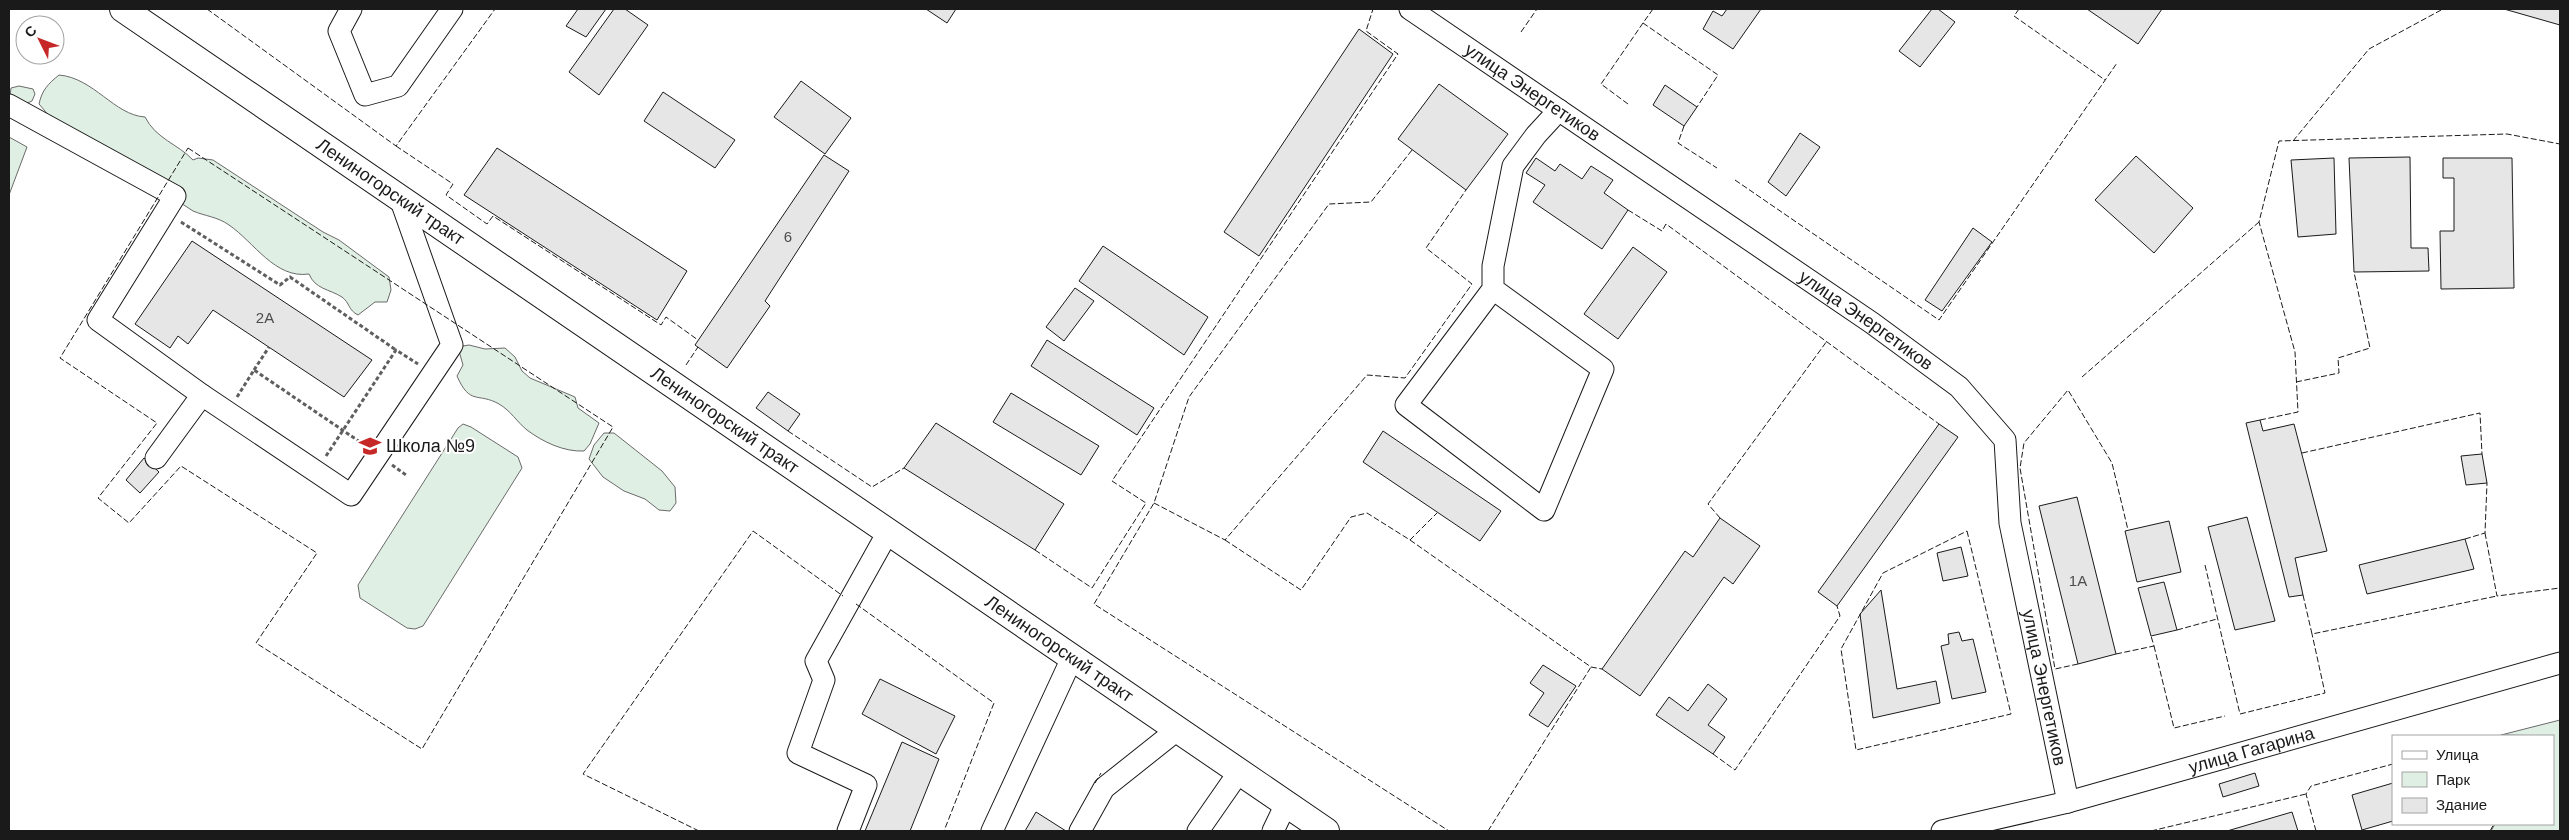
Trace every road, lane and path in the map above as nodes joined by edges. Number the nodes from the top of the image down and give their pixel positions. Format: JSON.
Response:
{"nodes":[{"id":1,"x":123,"y":9,"type":"edge"},
{"id":2,"x":351,"y":9,"type":"edge"},
{"id":3,"x":452,"y":9,"type":"edge"},
{"id":4,"x":1410,"y":9,"type":"edge"},
{"id":5,"x":9,"y":105,"type":"edge"},
{"id":6,"x":1559,"y":110,"type":"junction"},
{"id":7,"x":400,"y":198,"type":"junction"},
{"id":8,"x":290,"y":277,"type":"dead end"},
{"id":9,"x":1493,"y":289,"type":"junction"},
{"id":10,"x":269,"y":347,"type":"dead end"},
{"id":11,"x":396,"y":350,"type":"junction"},
{"id":12,"x":254,"y":370,"type":"junction"},
{"id":13,"x":433,"y":373,"type":"junction"},
{"id":14,"x":202,"y":395,"type":"junction"},
{"id":15,"x":227,"y":412,"type":"junction"},
{"id":16,"x":343,"y":430,"type":"junction"},
{"id":17,"x":378,"y":455,"type":"junction"},
{"id":18,"x":156,"y":458,"type":"dead end"},
{"id":19,"x":316,"y":471,"type":"junction"},
{"id":20,"x":406,"y":475,"type":"dead end"},
{"id":21,"x":888,"y":532,"type":"junction"},
{"id":22,"x":1072,"y":658,"type":"junction"},
{"id":23,"x":2560,"y":663,"type":"edge"},
{"id":24,"x":1177,"y":730,"type":"junction"},
{"id":25,"x":1239,"y":772,"type":"junction"},
{"id":26,"x":2068,"y":802,"type":"junction"},
{"id":27,"x":1286,"y":804,"type":"junction"},
{"id":28,"x":848,"y":831,"type":"edge"},
{"id":29,"x":992,"y":831,"type":"edge"},
{"id":30,"x":1080,"y":831,"type":"edge"},
{"id":31,"x":1198,"y":831,"type":"edge"},
{"id":32,"x":1273,"y":831,"type":"edge"},
{"id":33,"x":1326,"y":831,"type":"edge"},
{"id":34,"x":1942,"y":831,"type":"edge"}],
"edges":[{"from":1,"to":7,"type":"main road","name":"Лениногорский тракт"},
{"from":2,"to":3,"type":"street"},
{"from":4,"to":6,"type":"street","name":"улица Энергетиков"},
{"from":5,"to":14,"type":"street"},
{"from":6,"to":9,"type":"street"},
{"from":6,"to":26,"type":"street","name":"улица Энергетиков"},
{"from":7,"to":13,"type":"street"},
{"from":7,"to":21,"type":"main road","name":"Лениногорский тракт"},
{"from":8,"to":11,"type":"path"},
{"from":9,"to":9,"type":"street"},
{"from":10,"to":12,"type":"path"},
{"from":11,"to":13,"type":"path"},
{"from":11,"to":16,"type":"path"},
{"from":12,"to":15,"type":"path"},
{"from":12,"to":16,"type":"path"},
{"from":13,"to":17,"type":"street"},
{"from":14,"to":15,"type":"street"},
{"from":14,"to":18,"type":"street"},
{"from":15,"to":19,"type":"street"},
{"from":16,"to":17,"type":"path"},
{"from":16,"to":19,"type":"path"},
{"from":17,"to":19,"type":"street"},
{"from":17,"to":20,"type":"path"},
{"from":21,"to":22,"type":"main road","name":"Лениногорский тракт"},
{"from":21,"to":28,"type":"street"},
{"from":22,"to":24,"type":"main road","name":"Лениногорский тракт"},
{"from":22,"to":29,"type":"street"},
{"from":23,"to":26,"type":"street","name":"улица Гагарина"},
{"from":24,"to":25,"type":"main road","name":"Лениногорский тракт"},
{"from":24,"to":30,"type":"street"},
{"from":25,"to":27,"type":"main road","name":"Лениногорский тракт"},
{"from":25,"to":31,"type":"street"},
{"from":26,"to":34,"type":"street","name":"улица Гагарина"},
{"from":27,"to":32,"type":"street"},
{"from":27,"to":33,"type":"main road","name":"Лениногорский тракт"}]}
